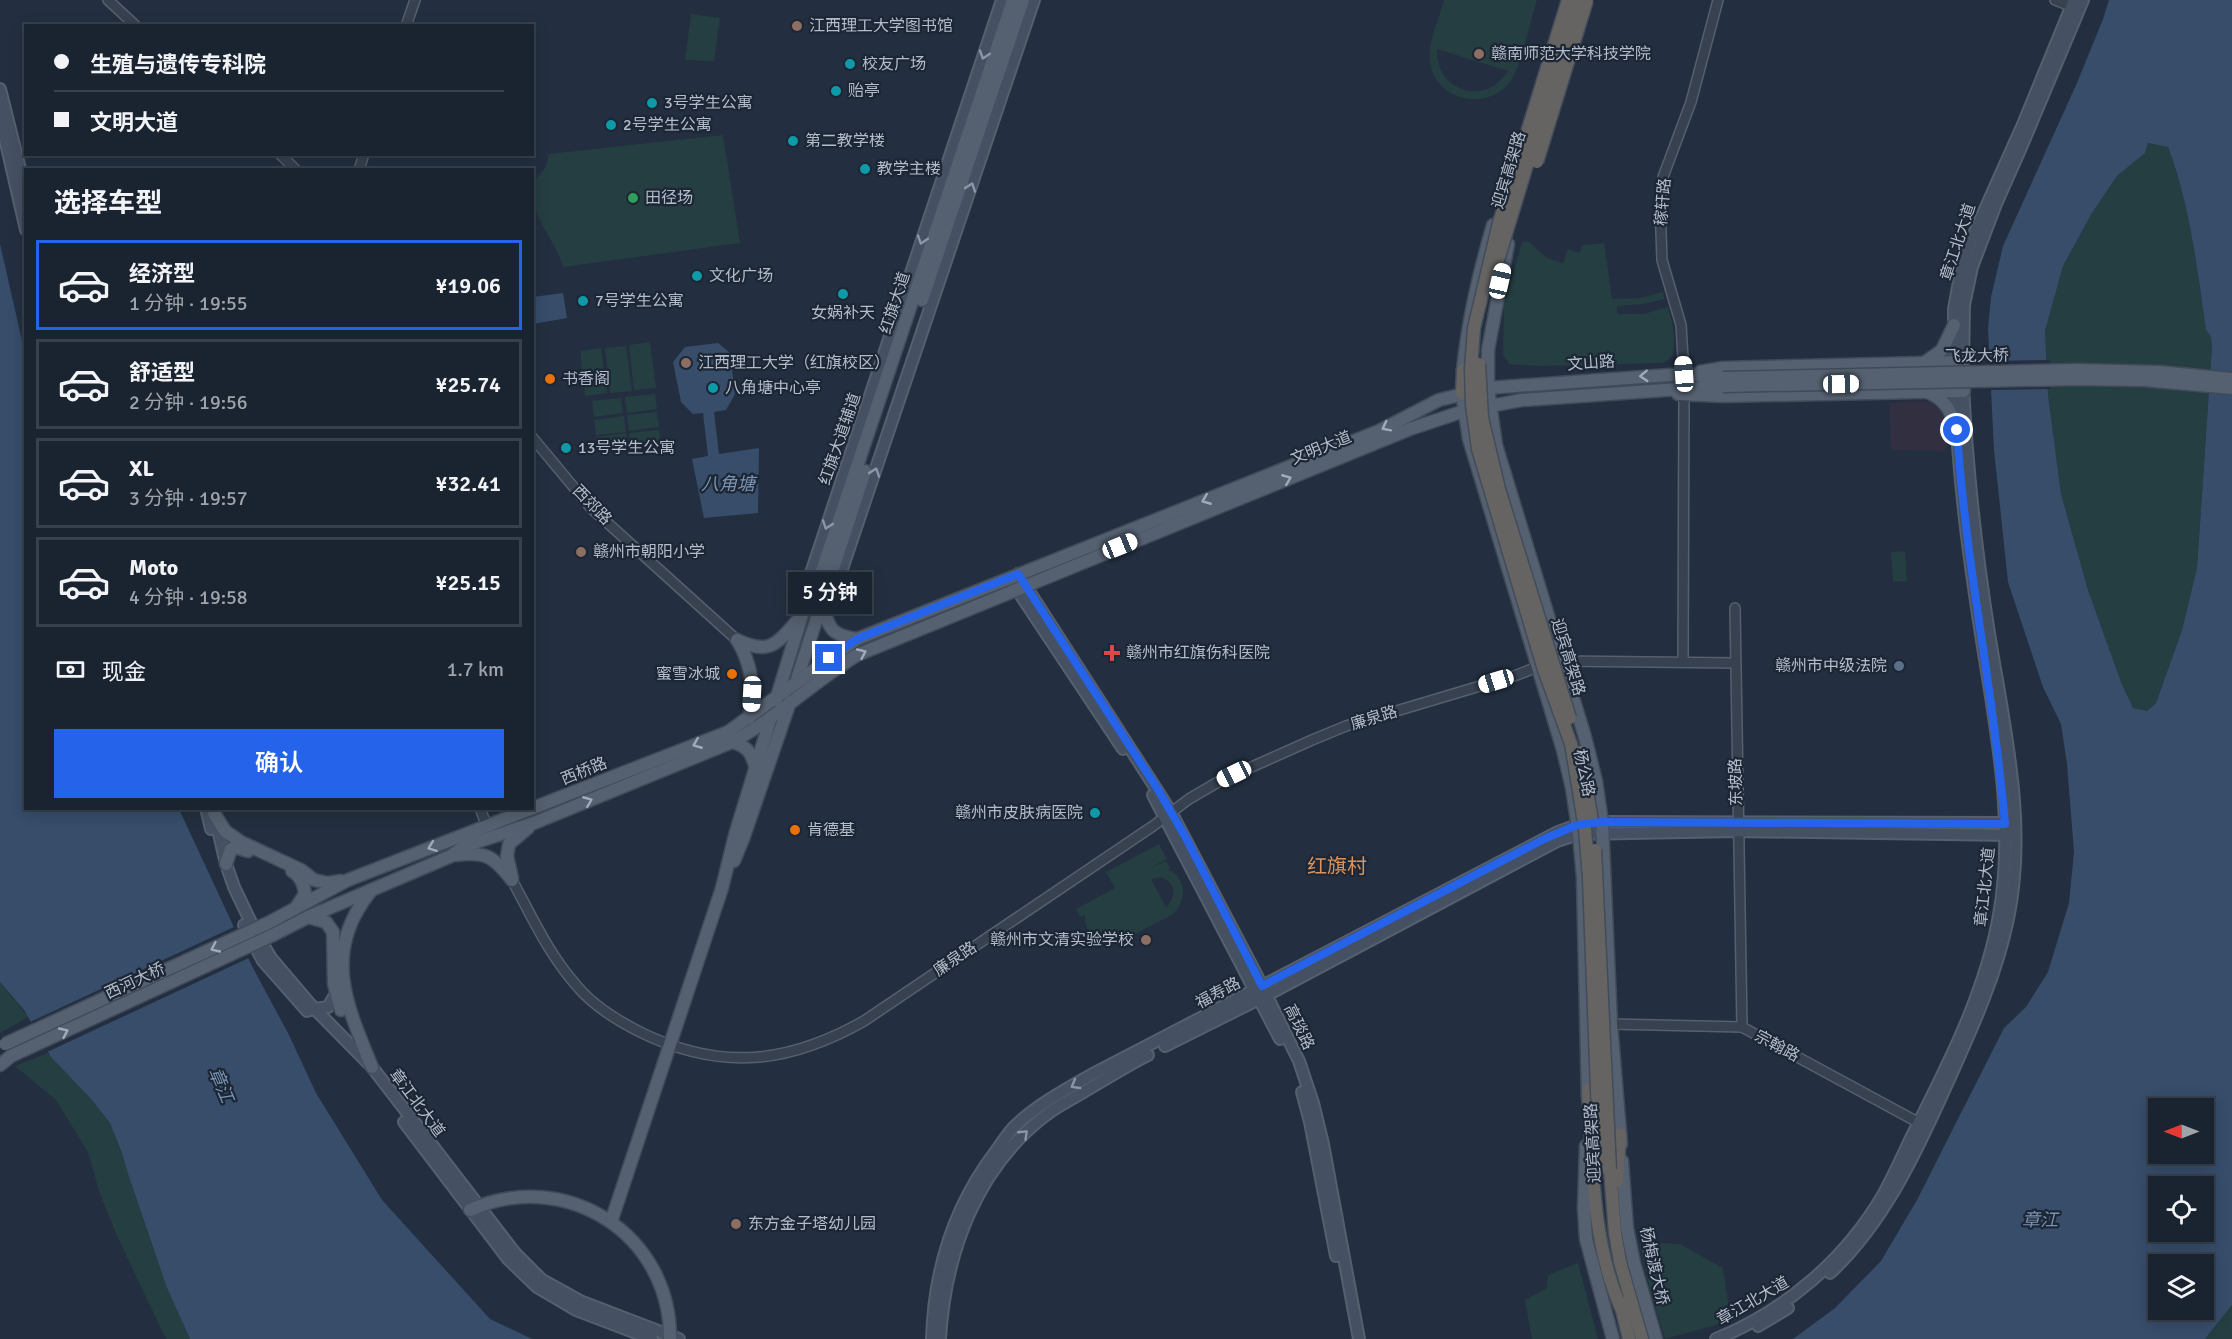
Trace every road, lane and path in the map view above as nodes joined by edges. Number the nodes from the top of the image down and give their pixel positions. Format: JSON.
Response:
{"nodes":[{"id":1,"x":108,"y":0,"type":"edge"},
{"id":2,"x":415,"y":0,"type":"edge"},
{"id":3,"x":1002,"y":0,"type":"edge"},
{"id":4,"x":1013,"y":0,"type":"edge"},
{"id":5,"x":1023,"y":0,"type":"edge"},
{"id":6,"x":1034,"y":0,"type":"edge"},
{"id":7,"x":1563,"y":0,"type":"edge"},
{"id":8,"x":1568,"y":0,"type":"edge"},
{"id":9,"x":1577,"y":0,"type":"edge"},
{"id":10,"x":1582,"y":0,"type":"edge"},
{"id":11,"x":1587,"y":0,"type":"edge"},
{"id":12,"x":1718,"y":0,"type":"edge"},
{"id":13,"x":2055,"y":0,"type":"edge"},
{"id":14,"x":2077,"y":4,"type":"edge"},
{"id":15,"x":134,"y":24,"type":"edge"},
{"id":16,"x":407,"y":24,"type":"edge"},
{"id":17,"x":0,"y":89,"type":"edge"},
{"id":18,"x":0,"y":117,"type":"edge"},
{"id":19,"x":282,"y":156,"type":"edge"},
{"id":20,"x":294,"y":168,"type":"edge"},
{"id":21,"x":24,"y":185,"type":"edge"},
{"id":22,"x":24,"y":221,"type":"edge"},
{"id":23,"x":1492,"y":281,"type":"junction"},
{"id":24,"x":1954,"y":325,"type":"junction"},
{"id":25,"x":1958,"y":363,"type":"junction"},
{"id":26,"x":1923,"y":364,"type":"junction"},
{"id":27,"x":1463,"y":370,"type":"joint"},
{"id":28,"x":1684,"y":374,"type":"junction"},
{"id":29,"x":2232,"y":380,"type":"edge"},
{"id":30,"x":1723,"y":382,"type":"junction"},
{"id":31,"x":1488,"y":388,"type":"junction"},
{"id":32,"x":2232,"y":388,"type":"edge"},
{"id":33,"x":1659,"y":391,"type":"junction"},
{"id":34,"x":1959,"y":391,"type":"junction"},
{"id":35,"x":1926,"y":392,"type":"junction"},
{"id":36,"x":1462,"y":393,"type":"junction"},
{"id":37,"x":1684,"y":395,"type":"junction"},
{"id":38,"x":1489,"y":406,"type":"junction"},
{"id":39,"x":1464,"y":411,"type":"junction"},
{"id":40,"x":1957,"y":430,"type":"junction"},
{"id":41,"x":534,"y":439,"type":"edge"},
{"id":42,"x":1017,"y":582,"type":"junction"},
{"id":43,"x":821,"y":602,"type":"junction"},
{"id":44,"x":1734,"y":608,"type":"dead end"},
{"id":45,"x":802,"y":615,"type":"junction"},
{"id":46,"x":857,"y":639,"type":"junction"},
{"id":47,"x":736,"y":640,"type":"junction"},
{"id":48,"x":1562,"y":661,"type":"junction"},
{"id":49,"x":1683,"y":662,"type":"junction"},
{"id":50,"x":1734,"y":663,"type":"junction"},
{"id":51,"x":1537,"y":667,"type":"junction"},
{"id":52,"x":796,"y":683,"type":"junction"},
{"id":53,"x":776,"y":698,"type":"junction"},
{"id":54,"x":790,"y":702,"type":"junction"},
{"id":55,"x":771,"y":717,"type":"junction"},
{"id":56,"x":749,"y":718,"type":"junction"},
{"id":57,"x":732,"y":742,"type":"junction"},
{"id":58,"x":756,"y":769,"type":"junction"},
{"id":59,"x":534,"y":808,"type":"edge"},
{"id":60,"x":211,"y":810,"type":"edge"},
{"id":61,"x":481,"y":810,"type":"edge"},
{"id":62,"x":528,"y":810,"type":"edge"},
{"id":63,"x":1168,"y":814,"type":"junction"},
{"id":64,"x":534,"y":823,"type":"junction"},
{"id":65,"x":487,"y":826,"type":"junction"},
{"id":66,"x":1602,"y":827,"type":"junction"},
{"id":67,"x":1737,"y":827,"type":"junction"},
{"id":68,"x":1578,"y":829,"type":"junction"},
{"id":69,"x":2011,"y":829,"type":"junction"},
{"id":70,"x":451,"y":856,"type":"junction"},
{"id":71,"x":226,"y":864,"type":"junction"},
{"id":72,"x":348,"y":880,"type":"junction"},
{"id":73,"x":512,"y":880,"type":"junction"},
{"id":74,"x":722,"y":888,"type":"junction"},
{"id":75,"x":371,"y":890,"type":"junction"},
{"id":76,"x":294,"y":909,"type":"junction"},
{"id":77,"x":308,"y":917,"type":"junction"},
{"id":78,"x":271,"y":929,"type":"junction"},
{"id":79,"x":338,"y":987,"type":"junction"},
{"id":80,"x":1261,"y":992,"type":"junction"},
{"id":81,"x":310,"y":1008,"type":"junction"},
{"id":82,"x":1611,"y":1024,"type":"junction"},
{"id":83,"x":1742,"y":1027,"type":"junction"},
{"id":84,"x":669,"y":1046,"type":"junction"},
{"id":85,"x":5,"y":1050,"type":"edge"},
{"id":86,"x":358,"y":1054,"type":"junction"},
{"id":87,"x":0,"y":1065,"type":"edge"},
{"id":88,"x":368,"y":1069,"type":"junction"},
{"id":89,"x":1588,"y":1090,"type":"junction"},
{"id":90,"x":1923,"y":1125,"type":"junction"},
{"id":91,"x":1620,"y":1134,"type":"joint"},
{"id":92,"x":1605,"y":1169,"type":"junction"},
{"id":93,"x":475,"y":1208,"type":"junction"},
{"id":94,"x":1605,"y":1208,"type":"junction"},
{"id":95,"x":611,"y":1222,"type":"junction"},
{"id":96,"x":1627,"y":1306,"type":"junction"},
{"id":97,"x":673,"y":1338,"type":"edge"},
{"id":98,"x":652,"y":1339,"type":"edge"},
{"id":99,"x":932,"y":1339,"type":"edge"},
{"id":100,"x":940,"y":1339,"type":"edge"},
{"id":101,"x":1352,"y":1339,"type":"edge"},
{"id":102,"x":1359,"y":1339,"type":"edge"},
{"id":103,"x":1613,"y":1339,"type":"edge"},
{"id":104,"x":1618,"y":1339,"type":"edge"},
{"id":105,"x":1629,"y":1339,"type":"edge"},
{"id":106,"x":1642,"y":1339,"type":"edge"},
{"id":107,"x":1656,"y":1339,"type":"edge"},
{"id":108,"x":1716,"y":1339,"type":"edge"},
{"id":109,"x":1732,"y":1339,"type":"edge"}],
"edges":[{"from":1,"to":15,"type":"street"},
{"from":2,"to":16,"type":"street"},
{"from":3,"to":45,"type":"main road","name":"红旗大道辅道","one_way":true},
{"from":4,"to":45,"type":"main road","name":"红旗大道"},
{"from":5,"to":43,"type":"main road","name":"红旗大道"},
{"from":43,"to":6,"type":"main road","one_way":true},
{"from":7,"to":27,"type":"main road"},
{"from":8,"to":92,"type":"highway","name":"迎宾高架路","bridge":true},
{"from":9,"to":23,"type":"highway","name":"迎宾高架路","bridge":true},
{"from":10,"to":31,"type":"main road"},
{"from":11,"to":23,"type":"highway","bridge":true},
{"from":12,"to":28,"type":"street","name":"稼轩路"},
{"from":13,"to":14,"type":"street"},
{"from":14,"to":24,"type":"main road","name":"章江北大道"},
{"from":14,"to":25,"type":"main road","name":"章江北大道"},
{"from":17,"to":21,"type":"main road"},
{"from":18,"to":22,"type":"main road"},
{"from":19,"to":20,"type":"street"},
{"from":23,"to":92,"type":"highway","name":"迎宾高架路","bridge":true},
{"from":24,"to":25,"type":"main road","name":"章江北大道"},
{"from":24,"to":26,"type":"main road"},
{"from":25,"to":26,"type":"main road"},
{"from":25,"to":34,"type":"main road","name":"章江北大道"},
{"from":26,"to":28,"type":"main road"},
{"from":27,"to":36,"type":"highway"},
{"from":28,"to":30,"type":"main road","name":"文山路"},
{"from":28,"to":31,"type":"main road","name":"文山路","one_way":true},
{"from":29,"to":30,"type":"main road","name":"飞龙大桥","bridge":true},
{"from":30,"to":32,"type":"main road","name":"飞龙大桥","bridge":true},
{"from":30,"to":33,"type":"main road","name":"文山路"},
{"from":31,"to":36,"type":"main road","name":"文山路"},
{"from":31,"to":38,"type":"main road"},
{"from":33,"to":37,"type":"main road"},
{"from":33,"to":38,"type":"main road","name":"文山路"},
{"from":34,"to":35,"type":"main road"},
{"from":34,"to":40,"type":"main road","name":"章江北大道"},
{"from":34,"to":69,"type":"main road","name":"章江北大道"},
{"from":35,"to":37,"type":"main road"},
{"from":35,"to":40,"type":"main road"},
{"from":36,"to":39,"type":"main road","name":"杨公路"},
{"from":36,"to":42,"type":"main road","name":"文明大道","one_way":true},
{"from":37,"to":49,"type":"street"},
{"from":38,"to":39,"type":"main road","name":"文明大道"},
{"from":38,"to":48,"type":"main road","name":"杨公路"},
{"from":42,"to":39,"type":"main road","name":"文明大道","one_way":true},
{"from":39,"to":51,"type":"main road","name":"杨公路"},
{"from":40,"to":69,"type":"main road","name":"章江北大道"},
{"from":41,"to":47,"type":"street","name":"西郊路"},
{"from":42,"to":46,"type":"main road","name":"文明大道"},
{"from":54,"to":42,"type":"main road","name":"文明大道","one_way":true},
{"from":42,"to":63,"type":"main road","name":"高琰路"},
{"from":43,"to":46,"type":"main road"},
{"from":43,"to":52,"type":"main road","name":"红旗大道"},
{"from":44,"to":50,"type":"street","name":"东坡路"},
{"from":45,"to":47,"type":"main road"},
{"from":45,"to":53,"type":"main road","name":"红旗大道"},
{"from":46,"to":52,"type":"main road","name":"文明大道"},
{"from":47,"to":56,"type":"main road"},
{"from":48,"to":49,"type":"street"},
{"from":48,"to":66,"type":"main road","name":"杨公路"},
{"from":49,"to":50,"type":"street"},
{"from":50,"to":67,"type":"street","name":"东坡路"},
{"from":51,"to":63,"type":"street","name":"廉泉路"},
{"from":51,"to":68,"type":"main road","name":"杨公路"},
{"from":52,"to":53,"type":"main road","name":"文明大道"},
{"from":52,"to":54,"type":"main road","name":"红旗大道"},
{"from":53,"to":55,"type":"main road","name":"红旗大道"},
{"from":53,"to":56,"type":"main road","name":"西桥路"},
{"from":54,"to":55,"type":"main road","name":"文明大道"},
{"from":54,"to":74,"type":"main road","name":"红旗大道"},
{"from":55,"to":57,"type":"main road","name":"西桥路"},
{"from":55,"to":58,"type":"main road","name":"红旗大道"},
{"from":56,"to":59,"type":"main road","name":"西桥路","one_way":true},
{"from":57,"to":58,"type":"main road"},
{"from":64,"to":57,"type":"main road","name":"西桥路","one_way":true},
{"from":58,"to":74,"type":"main road","name":"红旗大道"},
{"from":60,"to":71,"type":"main road","name":"章江北大道"},
{"from":60,"to":72,"type":"main road"},
{"from":60,"to":81,"type":"main road","name":"章江北大道"},
{"from":61,"to":65,"type":"street"},
{"from":62,"to":65,"type":"main road","name":"西桥路","one_way":true},
{"from":63,"to":80,"type":"main road","name":"高琰路"},
{"from":63,"to":84,"type":"street","name":"廉泉路"},
{"from":64,"to":70,"type":"main road","name":"西桥路"},
{"from":64,"to":73,"type":"main road"},
{"from":65,"to":72,"type":"main road","name":"西桥路","one_way":true},
{"from":66,"to":67,"type":"main road","name":"福寿路"},
{"from":66,"to":68,"type":"main road","name":"福寿路"},
{"from":66,"to":82,"type":"main road","name":"杨公路"},
{"from":67,"to":69,"type":"main road","name":"福寿路"},
{"from":67,"to":83,"type":"street","name":"东坡路"},
{"from":68,"to":80,"type":"main road","name":"福寿路"},
{"from":68,"to":89,"type":"main road","name":"杨公路"},
{"from":69,"to":90,"type":"main road","name":"章江北大道"},
{"from":70,"to":73,"type":"main road"},
{"from":70,"to":75,"type":"main road","name":"西桥路"},
{"from":71,"to":76,"type":"main road"},
{"from":71,"to":81,"type":"main road","name":"章江北大道"},
{"from":72,"to":76,"type":"main road","name":"西桥路"},
{"from":73,"to":84,"type":"street","name":"廉泉路"},
{"from":74,"to":84,"type":"main road"},
{"from":75,"to":77,"type":"main road","name":"西桥路"},
{"from":75,"to":79,"type":"main road"},
{"from":76,"to":78,"type":"main road","name":"西桥路"},
{"from":77,"to":78,"type":"main road","name":"西桥路"},
{"from":77,"to":79,"type":"main road"},
{"from":78,"to":85,"type":"main road","name":"西河大桥","bridge":true},
{"from":79,"to":81,"type":"main road"},
{"from":79,"to":86,"type":"main road"},
{"from":79,"to":88,"type":"main road"},
{"from":80,"to":99,"type":"main road","name":"福寿路","one_way":true},
{"from":100,"to":80,"type":"main road","name":"福寿路","one_way":true},
{"from":80,"to":101,"type":"main road","name":"高琰路"},
{"from":80,"to":102,"type":"main road","name":"高琰路"},
{"from":81,"to":86,"type":"main road","name":"章江北大道"},
{"from":81,"to":88,"type":"main road","name":"章江北大道"},
{"from":82,"to":83,"type":"street","name":"宗翰路"},
{"from":82,"to":91,"type":"main road","name":"杨公路"},
{"from":83,"to":90,"type":"street","name":"宗翰路"},
{"from":84,"to":95,"type":"main road"},
{"from":85,"to":87,"type":"main road","name":"西河大桥"},
{"from":86,"to":88,"type":"main road"},
{"from":88,"to":93,"type":"main road","name":"章江北大道"},
{"from":89,"to":94,"type":"highway"},
{"from":89,"to":94,"type":"main road","name":"杨公路"},
{"from":90,"to":108,"type":"main road","name":"章江北大道"},
{"from":90,"to":109,"type":"main road","name":"章江北大道"},
{"from":91,"to":94,"type":"highway"},
{"from":92,"to":94,"type":"highway","name":"迎宾高架路"},
{"from":93,"to":95,"type":"main road"},
{"from":93,"to":97,"type":"main road","name":"章江北大道"},
{"from":93,"to":98,"type":"main road","name":"章江北大道"},
{"from":94,"to":96,"type":"highway"},
{"from":94,"to":96,"type":"highway"},
{"from":94,"to":103,"type":"main road"},
{"from":94,"to":104,"type":"main road"},
{"from":94,"to":107,"type":"main road","name":"杨梅渡大桥"},
{"from":95,"to":97,"type":"main road"},
{"from":96,"to":105,"type":"highway"},
{"from":96,"to":106,"type":"highway"}]}
